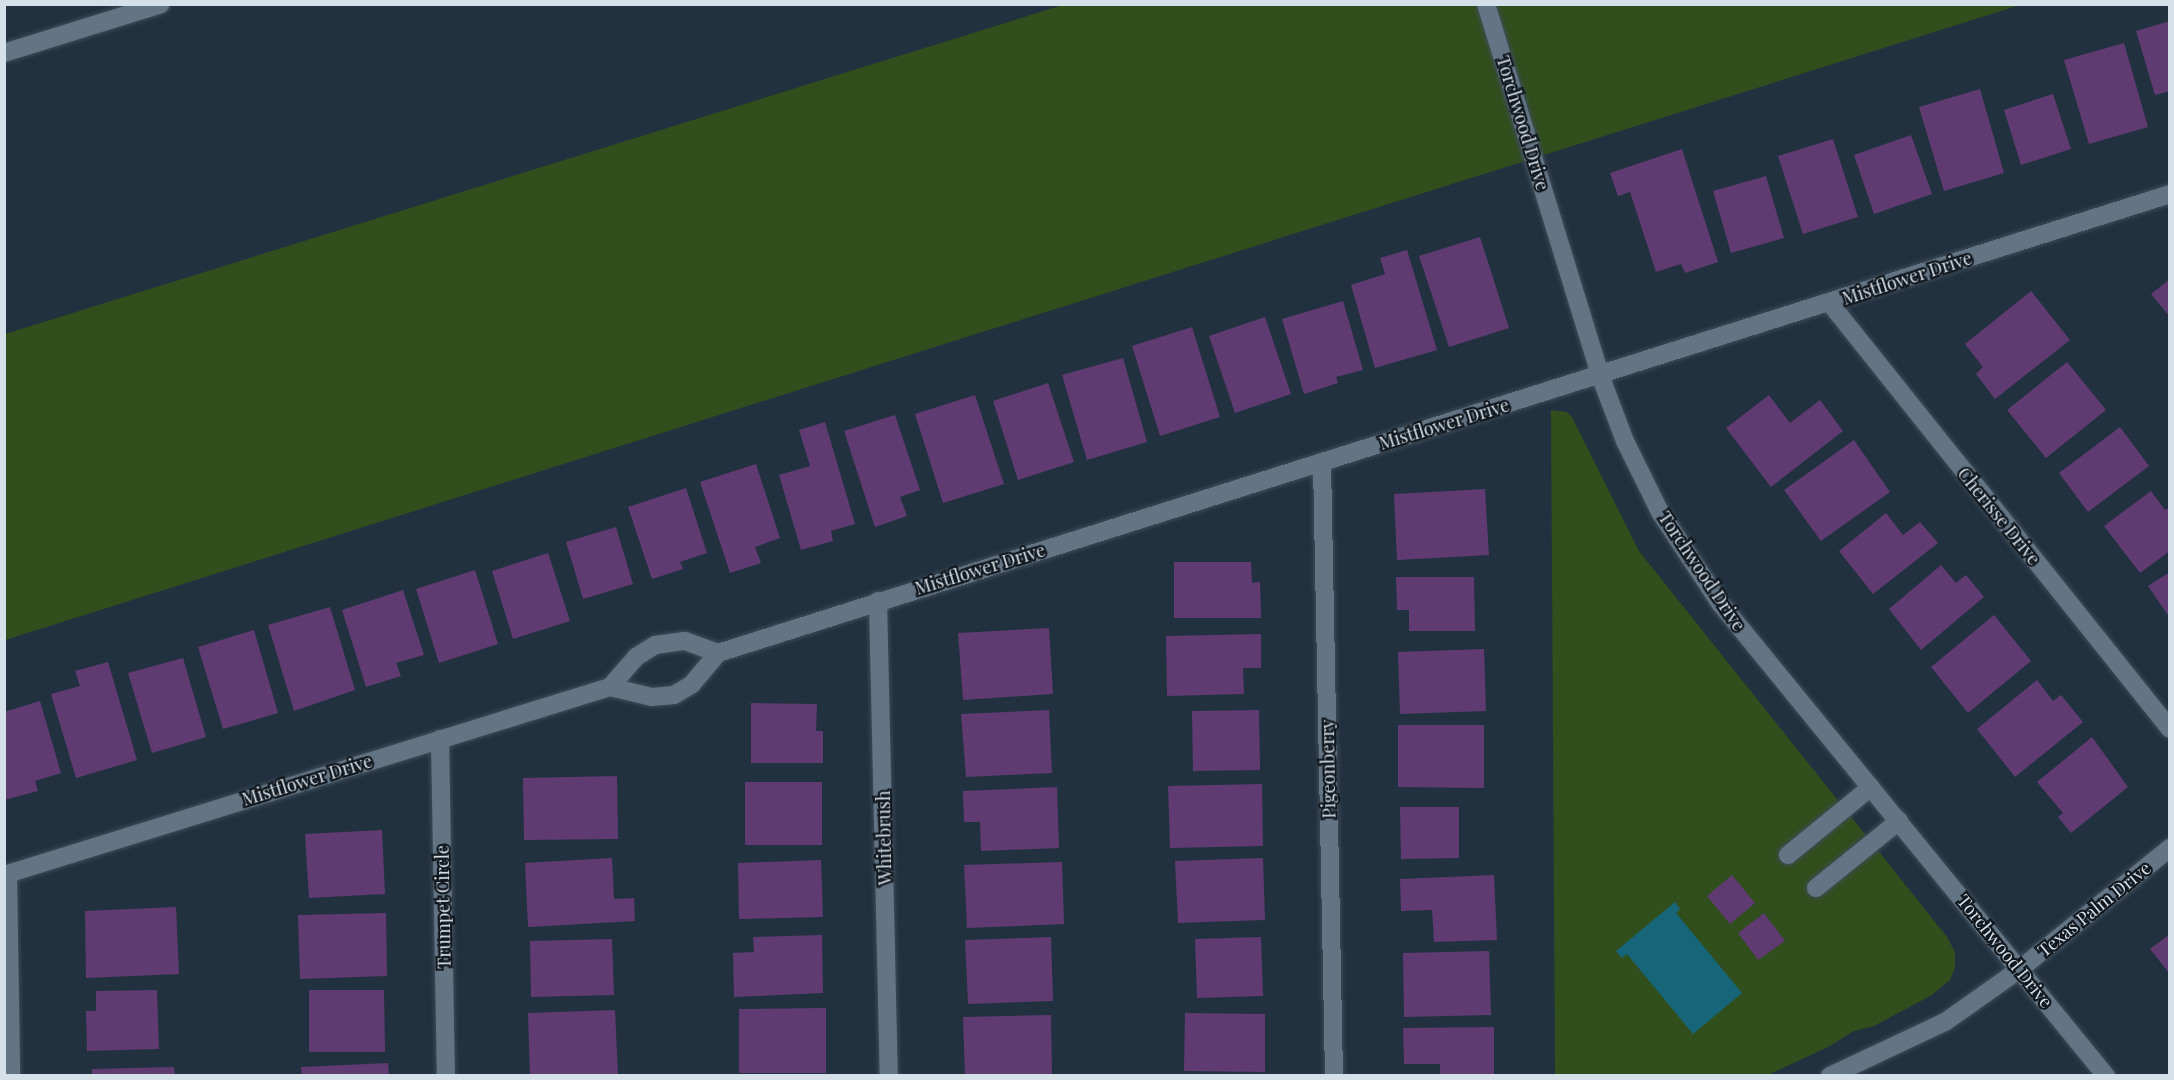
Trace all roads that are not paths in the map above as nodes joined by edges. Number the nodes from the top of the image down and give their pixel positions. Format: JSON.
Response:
{"nodes":[{"id":1,"x":161,"y":4,"type":"edge"},
{"id":2,"x":1486,"y":4,"type":"edge"},
{"id":3,"x":4,"y":53,"type":"edge"},
{"id":4,"x":2169,"y":194,"type":"edge"},
{"id":5,"x":1829,"y":302,"type":"junction"},
{"id":6,"x":1600,"y":375,"type":"junction"},
{"id":7,"x":1323,"y":462,"type":"junction"},
{"id":8,"x":878,"y":601,"type":"junction"},
{"id":9,"x":718,"y":653,"type":"junction"},
{"id":10,"x":610,"y":687,"type":"junction"},
{"id":11,"x":2169,"y":729,"type":"edge"},
{"id":12,"x":440,"y":739,"type":"junction"},
{"id":13,"x":1870,"y":787,"type":"junction"},
{"id":14,"x":1899,"y":821,"type":"junction"},
{"id":15,"x":2169,"y":848,"type":"edge"},
{"id":16,"x":1788,"y":855,"type":"dead end"},
{"id":17,"x":6,"y":875,"type":"edge"},
{"id":18,"x":1816,"y":888,"type":"dead end"},
{"id":19,"x":2020,"y":969,"type":"junction"},
{"id":20,"x":11,"y":1076,"type":"edge"},
{"id":21,"x":447,"y":1076,"type":"edge"},
{"id":22,"x":889,"y":1076,"type":"edge"},
{"id":23,"x":1334,"y":1076,"type":"edge"},
{"id":24,"x":1830,"y":1076,"type":"edge"},
{"id":25,"x":2106,"y":1076,"type":"edge"}],
"edges":[{"from":1,"to":3,"type":"street"},
{"from":2,"to":6,"type":"street","name":"Torchwood Drive"},
{"from":4,"to":5,"type":"street","name":"Mistflower Drive"},
{"from":5,"to":6,"type":"street","name":"Mistflower Drive"},
{"from":5,"to":11,"type":"street","name":"Cherisse Drive"},
{"from":6,"to":7,"type":"street","name":"Mistflower Drive"},
{"from":6,"to":13,"type":"street","name":"Torchwood Drive"},
{"from":7,"to":8,"type":"street","name":"Mistflower Drive"},
{"from":7,"to":23,"type":"street","name":"Pigeonberry"},
{"from":8,"to":9,"type":"street","name":"Mistflower Drive"},
{"from":8,"to":22,"type":"street","name":"Whitebrush"},
{"from":9,"to":10,"type":"street"},
{"from":9,"to":10,"type":"street"},
{"from":10,"to":12,"type":"street","name":"Mistflower Drive"},
{"from":12,"to":17,"type":"street","name":"Mistflower Drive"},
{"from":12,"to":21,"type":"street","name":"Trumpet Circle"},
{"from":13,"to":14,"type":"street","name":"Torchwood Drive"},
{"from":13,"to":16,"type":"street"},
{"from":14,"to":18,"type":"street"},
{"from":14,"to":19,"type":"street","name":"Torchwood Drive"},
{"from":15,"to":19,"type":"street","name":"Texas Palm Drive"},
{"from":17,"to":20,"type":"street"},
{"from":19,"to":24,"type":"street","name":"Texas Palm Drive"},
{"from":19,"to":25,"type":"street","name":"Torchwood Drive"}]}
